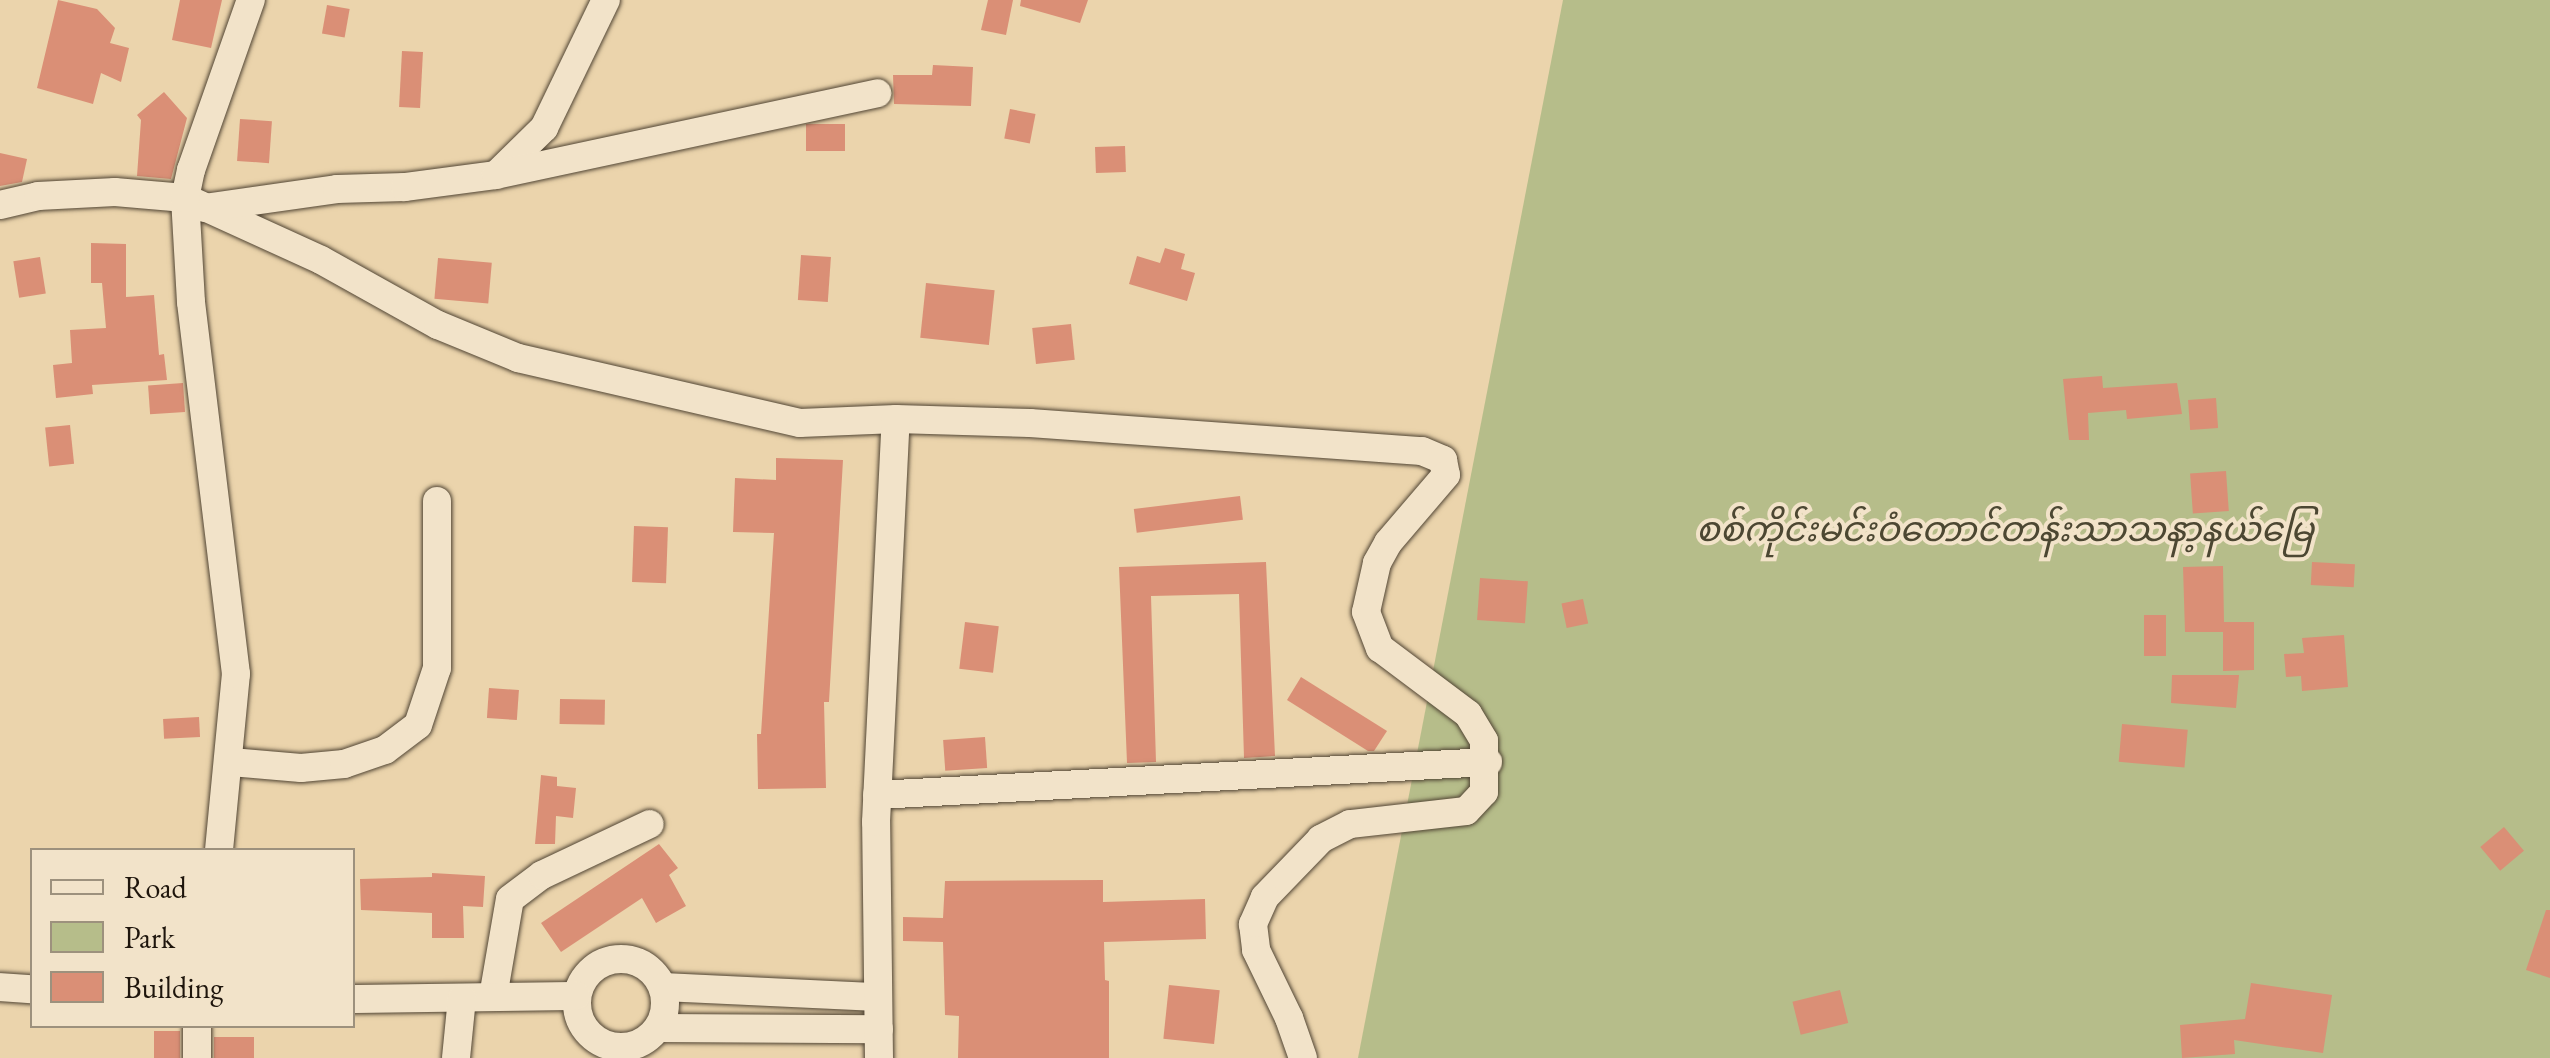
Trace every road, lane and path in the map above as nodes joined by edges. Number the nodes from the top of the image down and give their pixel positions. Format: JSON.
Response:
{"nodes":[{"id":1,"x":251,"y":0,"type":"edge"},
{"id":2,"x":606,"y":0,"type":"edge"},
{"id":3,"x":877,"y":93,"type":"dead end"},
{"id":4,"x":496,"y":175,"type":"junction"},
{"id":5,"x":195,"y":203,"type":"junction"},
{"id":6,"x":0,"y":206,"type":"edge"},
{"id":7,"x":896,"y":419,"type":"junction"},
{"id":8,"x":437,"y":501,"type":"dead end"},
{"id":9,"x":230,"y":762,"type":"junction"},
{"id":10,"x":1488,"y":762,"type":"junction"},
{"id":11,"x":877,"y":795,"type":"junction"},
{"id":12,"x":650,"y":824,"type":"dead end"},
{"id":13,"x":219,"y":848,"type":"edge"},
{"id":14,"x":0,"y":987,"type":"edge"},
{"id":15,"x":663,"y":987,"type":"junction"},
{"id":16,"x":30,"y":989,"type":"edge"},
{"id":17,"x":576,"y":996,"type":"junction"},
{"id":18,"x":492,"y":997,"type":"junction"},
{"id":19,"x":878,"y":997,"type":"junction"},
{"id":20,"x":462,"y":998,"type":"junction"},
{"id":21,"x":355,"y":999,"type":"edge"},
{"id":22,"x":197,"y":1028,"type":"edge"},
{"id":23,"x":658,"y":1028,"type":"junction"},
{"id":24,"x":879,"y":1028,"type":"junction"},
{"id":25,"x":197,"y":1058,"type":"edge"},
{"id":26,"x":456,"y":1058,"type":"edge"},
{"id":27,"x":879,"y":1058,"type":"edge"},
{"id":28,"x":1303,"y":1058,"type":"edge"}],
"edges":[{"from":1,"to":5,"type":"street"},
{"from":2,"to":4,"type":"street"},
{"from":3,"to":4,"type":"street"},
{"from":4,"to":5,"type":"street"},
{"from":5,"to":6,"type":"street"},
{"from":5,"to":7,"type":"street"},
{"from":5,"to":9,"type":"street"},
{"from":7,"to":10,"type":"street"},
{"from":7,"to":11,"type":"street"},
{"from":8,"to":9,"type":"street"},
{"from":9,"to":13,"type":"street"},
{"from":10,"to":11,"type":"street"},
{"from":10,"to":28,"type":"street"},
{"from":11,"to":19,"type":"street"},
{"from":12,"to":18,"type":"street"},
{"from":14,"to":16,"type":"street"},
{"from":15,"to":17,"type":"street"},
{"from":15,"to":19,"type":"street"},
{"from":15,"to":23,"type":"street"},
{"from":17,"to":18,"type":"street"},
{"from":17,"to":23,"type":"street"},
{"from":18,"to":20,"type":"street"},
{"from":19,"to":24,"type":"street"},
{"from":20,"to":21,"type":"street"},
{"from":20,"to":26,"type":"street"},
{"from":22,"to":25,"type":"street"},
{"from":23,"to":24,"type":"street"},
{"from":24,"to":27,"type":"street"}]}
